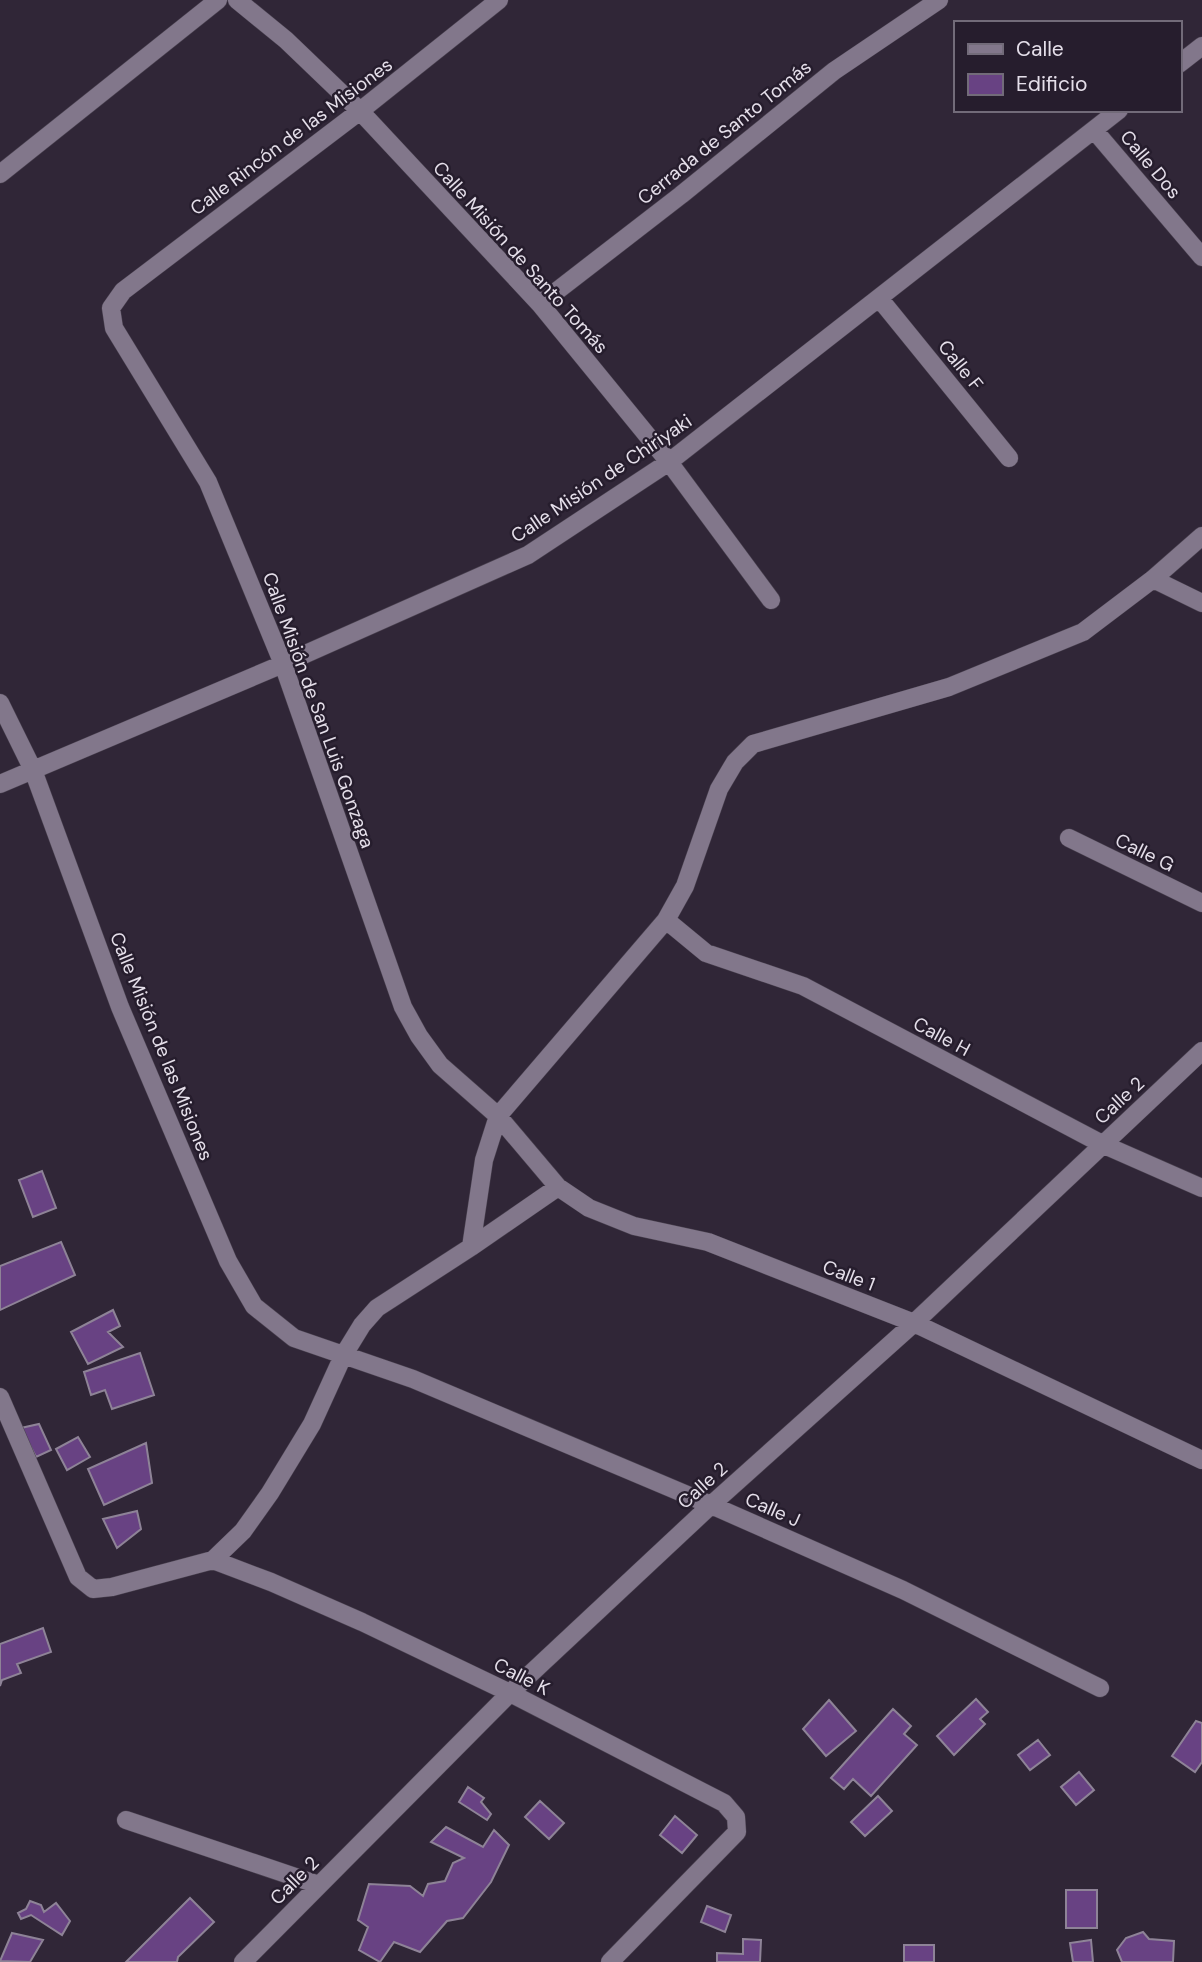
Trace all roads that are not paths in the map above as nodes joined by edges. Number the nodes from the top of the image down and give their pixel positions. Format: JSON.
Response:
{"nodes":[{"id":1,"x":218,"y":0,"type":"edge"},
{"id":2,"x":237,"y":0,"type":"edge"},
{"id":3,"x":499,"y":0,"type":"edge"},
{"id":4,"x":939,"y":0,"type":"edge"},
{"id":5,"x":1202,"y":46,"type":"edge"},
{"id":6,"x":1181,"y":62,"type":"edge"},
{"id":7,"x":360,"y":111,"type":"junction"},
{"id":8,"x":1116,"y":112,"type":"edge"},
{"id":9,"x":1094,"y":130,"type":"junction"},
{"id":10,"x":0,"y":174,"type":"edge"},
{"id":11,"x":1202,"y":257,"type":"edge"},
{"id":12,"x":879,"y":298,"type":"junction"},
{"id":13,"x":540,"y":304,"type":"junction"},
{"id":14,"x":111,"y":308,"type":"joint"},
{"id":15,"x":1009,"y":458,"type":"dead end"},
{"id":16,"x":669,"y":462,"type":"junction"},
{"id":17,"x":1202,"y":536,"type":"edge"},
{"id":18,"x":1153,"y":579,"type":"junction"},
{"id":19,"x":771,"y":600,"type":"dead end"},
{"id":20,"x":1202,"y":603,"type":"edge"},
{"id":21,"x":283,"y":664,"type":"junction"},
{"id":22,"x":0,"y":703,"type":"edge"},
{"id":23,"x":33,"y":770,"type":"junction"},
{"id":24,"x":0,"y":784,"type":"edge"},
{"id":25,"x":1069,"y":838,"type":"dead end"},
{"id":26,"x":1202,"y":903,"type":"edge"},
{"id":27,"x":666,"y":920,"type":"junction"},
{"id":28,"x":1202,"y":1051,"type":"edge"},
{"id":29,"x":498,"y":1116,"type":"junction"},
{"id":30,"x":1102,"y":1144,"type":"junction"},
{"id":31,"x":558,"y":1186,"type":"junction"},
{"id":32,"x":1202,"y":1188,"type":"edge"},
{"id":33,"x":471,"y":1247,"type":"junction"},
{"id":34,"x":914,"y":1323,"type":"junction"},
{"id":35,"x":343,"y":1356,"type":"junction"},
{"id":36,"x":0,"y":1397,"type":"edge"},
{"id":37,"x":1202,"y":1460,"type":"edge"},
{"id":38,"x":711,"y":1505,"type":"junction"},
{"id":39,"x":213,"y":1560,"type":"junction"},
{"id":40,"x":1100,"y":1688,"type":"dead end"},
{"id":41,"x":510,"y":1693,"type":"junction"},
{"id":42,"x":127,"y":1819,"type":"dead end"},
{"id":43,"x":319,"y":1885,"type":"junction"},
{"id":44,"x":243,"y":1962,"type":"edge"},
{"id":45,"x":610,"y":1962,"type":"edge"}],
"edges":[{"from":1,"to":10,"type":"street"},
{"from":2,"to":7,"type":"street","name":"Calle Misión de Santo Tomás"},
{"from":3,"to":7,"type":"street","name":"Calle Rincón de las Misiones"},
{"from":4,"to":13,"type":"street","name":"Cerrada de Santo Tomás"},
{"from":5,"to":6,"type":"street"},
{"from":7,"to":13,"type":"street","name":"Calle Misión de Santo Tomás"},
{"from":7,"to":14,"type":"street","name":"Calle Rincón de las Misiones"},
{"from":8,"to":9,"type":"street","name":"Calle Misión de Chiriyaki"},
{"from":9,"to":11,"type":"street","name":"Calle Dos"},
{"from":9,"to":12,"type":"street","name":"Calle Misión de Chiriyaki"},
{"from":12,"to":15,"type":"street","name":"Calle F"},
{"from":12,"to":16,"type":"street","name":"Calle Misión de Chiriyaki"},
{"from":13,"to":16,"type":"street","name":"Calle Misión de Santo Tomás"},
{"from":14,"to":21,"type":"street","name":"Calle Misión de San Luis Gonzaga"},
{"from":16,"to":19,"type":"street","name":"Calle Misión de Santo Tomás"},
{"from":16,"to":21,"type":"street","name":"Calle Misión de Chiriyaki"},
{"from":17,"to":18,"type":"street"},
{"from":18,"to":20,"type":"street"},
{"from":18,"to":27,"type":"street"},
{"from":21,"to":23,"type":"street","name":"Calle Misión de Chiriyaki"},
{"from":21,"to":29,"type":"street","name":"Calle Misión de San Luis Gonzaga"},
{"from":22,"to":23,"type":"street","name":"Calle Misión de las Misiones"},
{"from":23,"to":24,"type":"street","name":"Calle Misión de Chiriyaki"},
{"from":23,"to":35,"type":"street","name":"Calle Misión de las Misiones"},
{"from":25,"to":26,"type":"street","name":"Calle G"},
{"from":27,"to":29,"type":"street"},
{"from":27,"to":30,"type":"street","name":"Calle H"},
{"from":28,"to":30,"type":"street","name":"Calle 2"},
{"from":29,"to":31,"type":"street","name":"Calle 1"},
{"from":29,"to":33,"type":"street"},
{"from":30,"to":32,"type":"street","name":"Calle H"},
{"from":30,"to":34,"type":"street","name":"Calle 2"},
{"from":31,"to":33,"type":"street"},
{"from":31,"to":34,"type":"street","name":"Calle 1"},
{"from":33,"to":35,"type":"street"},
{"from":34,"to":37,"type":"street","name":"Calle 1"},
{"from":34,"to":38,"type":"street","name":"Calle 2"},
{"from":35,"to":38,"type":"street","name":"Calle J"},
{"from":35,"to":39,"type":"street"},
{"from":36,"to":39,"type":"street"},
{"from":38,"to":40,"type":"street","name":"Calle J"},
{"from":38,"to":41,"type":"street","name":"Calle 2"},
{"from":39,"to":41,"type":"street","name":"Calle K"},
{"from":41,"to":43,"type":"street","name":"Calle 2"},
{"from":41,"to":45,"type":"street","name":"Calle K"},
{"from":42,"to":43,"type":"street"},
{"from":43,"to":44,"type":"street","name":"Calle 2"}]}
